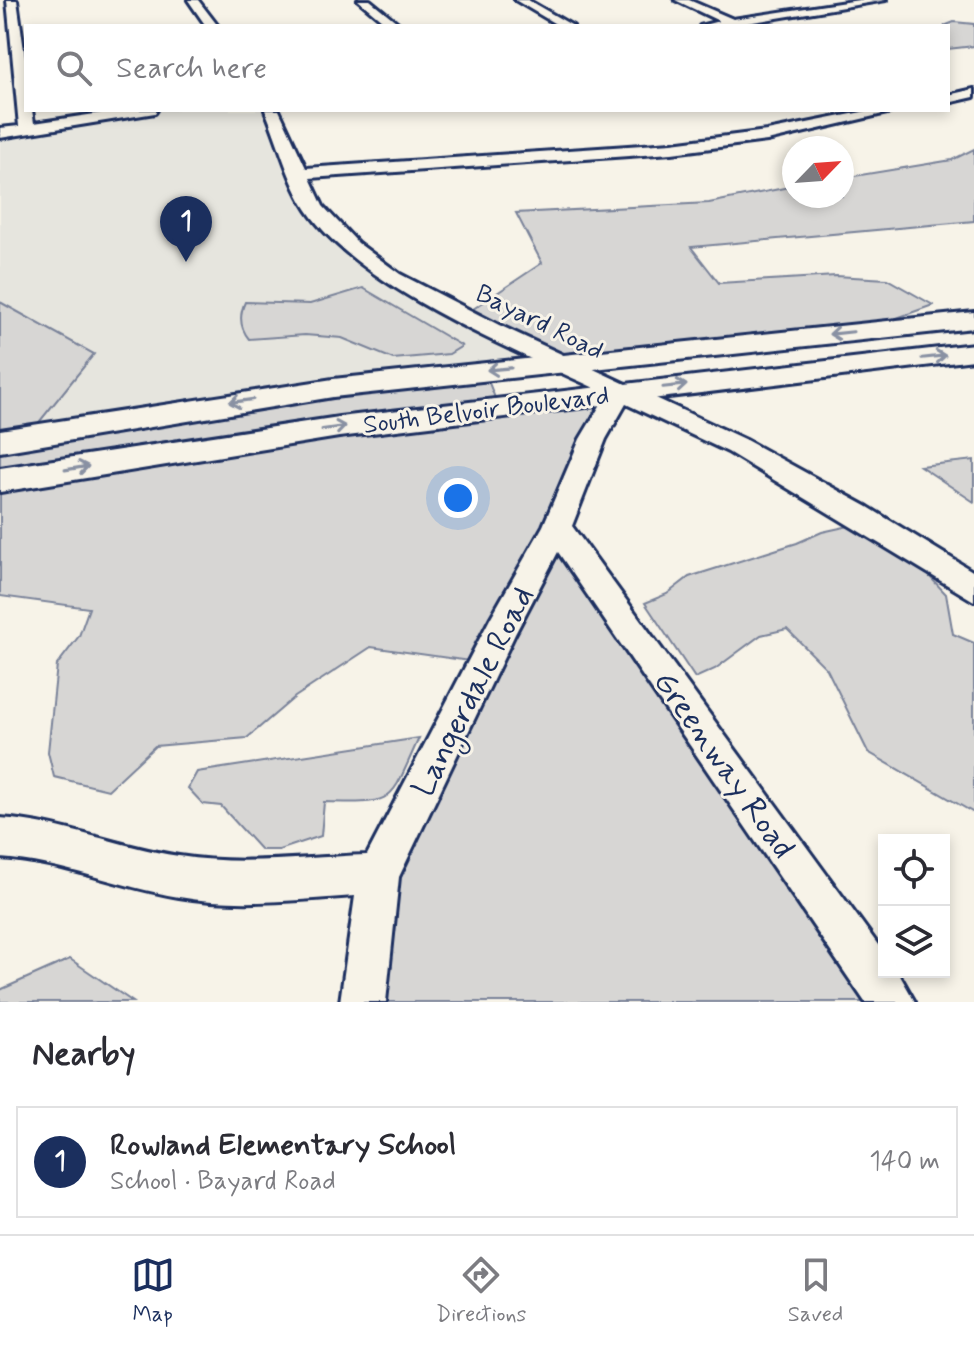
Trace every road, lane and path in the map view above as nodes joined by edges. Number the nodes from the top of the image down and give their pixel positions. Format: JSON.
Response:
{"nodes":[{"id":1,"x":12,"y":0,"type":"edge"},
{"id":2,"x":193,"y":0,"type":"edge"},
{"id":3,"x":363,"y":0,"type":"edge"},
{"id":4,"x":520,"y":0,"type":"edge"},
{"id":5,"x":680,"y":0,"type":"edge"},
{"id":6,"x":881,"y":0,"type":"edge"},
{"id":7,"x":853,"y":2,"type":"edge"},
{"id":8,"x":731,"y":22,"type":"junction"},
{"id":9,"x":211,"y":24,"type":"edge"},
{"id":10,"x":393,"y":24,"type":"edge"},
{"id":11,"x":563,"y":24,"type":"edge"},
{"id":12,"x":718,"y":24,"type":"edge"},
{"id":13,"x":974,"y":93,"type":"edge"},
{"id":14,"x":950,"y":99,"type":"edge"},
{"id":15,"x":24,"y":103,"type":"edge"},
{"id":16,"x":25,"y":112,"type":"edge"},
{"id":17,"x":137,"y":112,"type":"edge"},
{"id":18,"x":273,"y":112,"type":"edge"},
{"id":19,"x":883,"y":112,"type":"edge"},
{"id":20,"x":27,"y":129,"type":"junction"},
{"id":21,"x":0,"y":133,"type":"edge"},
{"id":22,"x":298,"y":174,"type":"junction"},
{"id":23,"x":974,"y":320,"type":"edge"},
{"id":24,"x":974,"y":352,"type":"edge"},
{"id":25,"x":563,"y":363,"type":"junction"},
{"id":26,"x":621,"y":392,"type":"junction"},
{"id":27,"x":0,"y":441,"type":"edge"},
{"id":28,"x":0,"y":480,"type":"edge"},
{"id":29,"x":557,"y":527,"type":"junction"},
{"id":30,"x":974,"y":588,"type":"edge"},
{"id":31,"x":0,"y":838,"type":"edge"},
{"id":32,"x":379,"y":875,"type":"junction"},
{"id":33,"x":363,"y":1002,"type":"edge"},
{"id":34,"x":892,"y":1002,"type":"edge"}],
"edges":[{"from":1,"to":15,"type":"street"},
{"from":2,"to":9,"type":"street"},
{"from":3,"to":10,"type":"street"},
{"from":4,"to":11,"type":"street"},
{"from":5,"to":8,"type":"street"},
{"from":6,"to":7,"type":"street"},
{"from":7,"to":8,"type":"street"},
{"from":8,"to":12,"type":"street"},
{"from":13,"to":14,"type":"street"},
{"from":16,"to":20,"type":"street"},
{"from":17,"to":20,"type":"street"},
{"from":18,"to":22,"type":"street","name":"Bayard Road"},
{"from":19,"to":22,"type":"street"},
{"from":20,"to":21,"type":"street"},
{"from":22,"to":25,"type":"street","name":"Bayard Road"},
{"from":23,"to":25,"type":"street","name":"South Belvoir Boulevard","one_way":true},
{"from":26,"to":24,"type":"street","name":"South Belvoir Boulevard","one_way":true},
{"from":25,"to":26,"type":"street","name":"Bayard Road"},
{"from":25,"to":27,"type":"street","name":"South Belvoir Boulevard","one_way":true},
{"from":28,"to":26,"type":"street","name":"South Belvoir Boulevard","one_way":true},
{"from":26,"to":29,"type":"street","name":"Langerdale Road"},
{"from":26,"to":30,"type":"street","name":"Bayard Road"},
{"from":29,"to":32,"type":"street","name":"Langerdale Road"},
{"from":29,"to":34,"type":"street","name":"Greenway Road"},
{"from":31,"to":32,"type":"street"},
{"from":32,"to":33,"type":"street","name":"Langerdale Road"}]}
